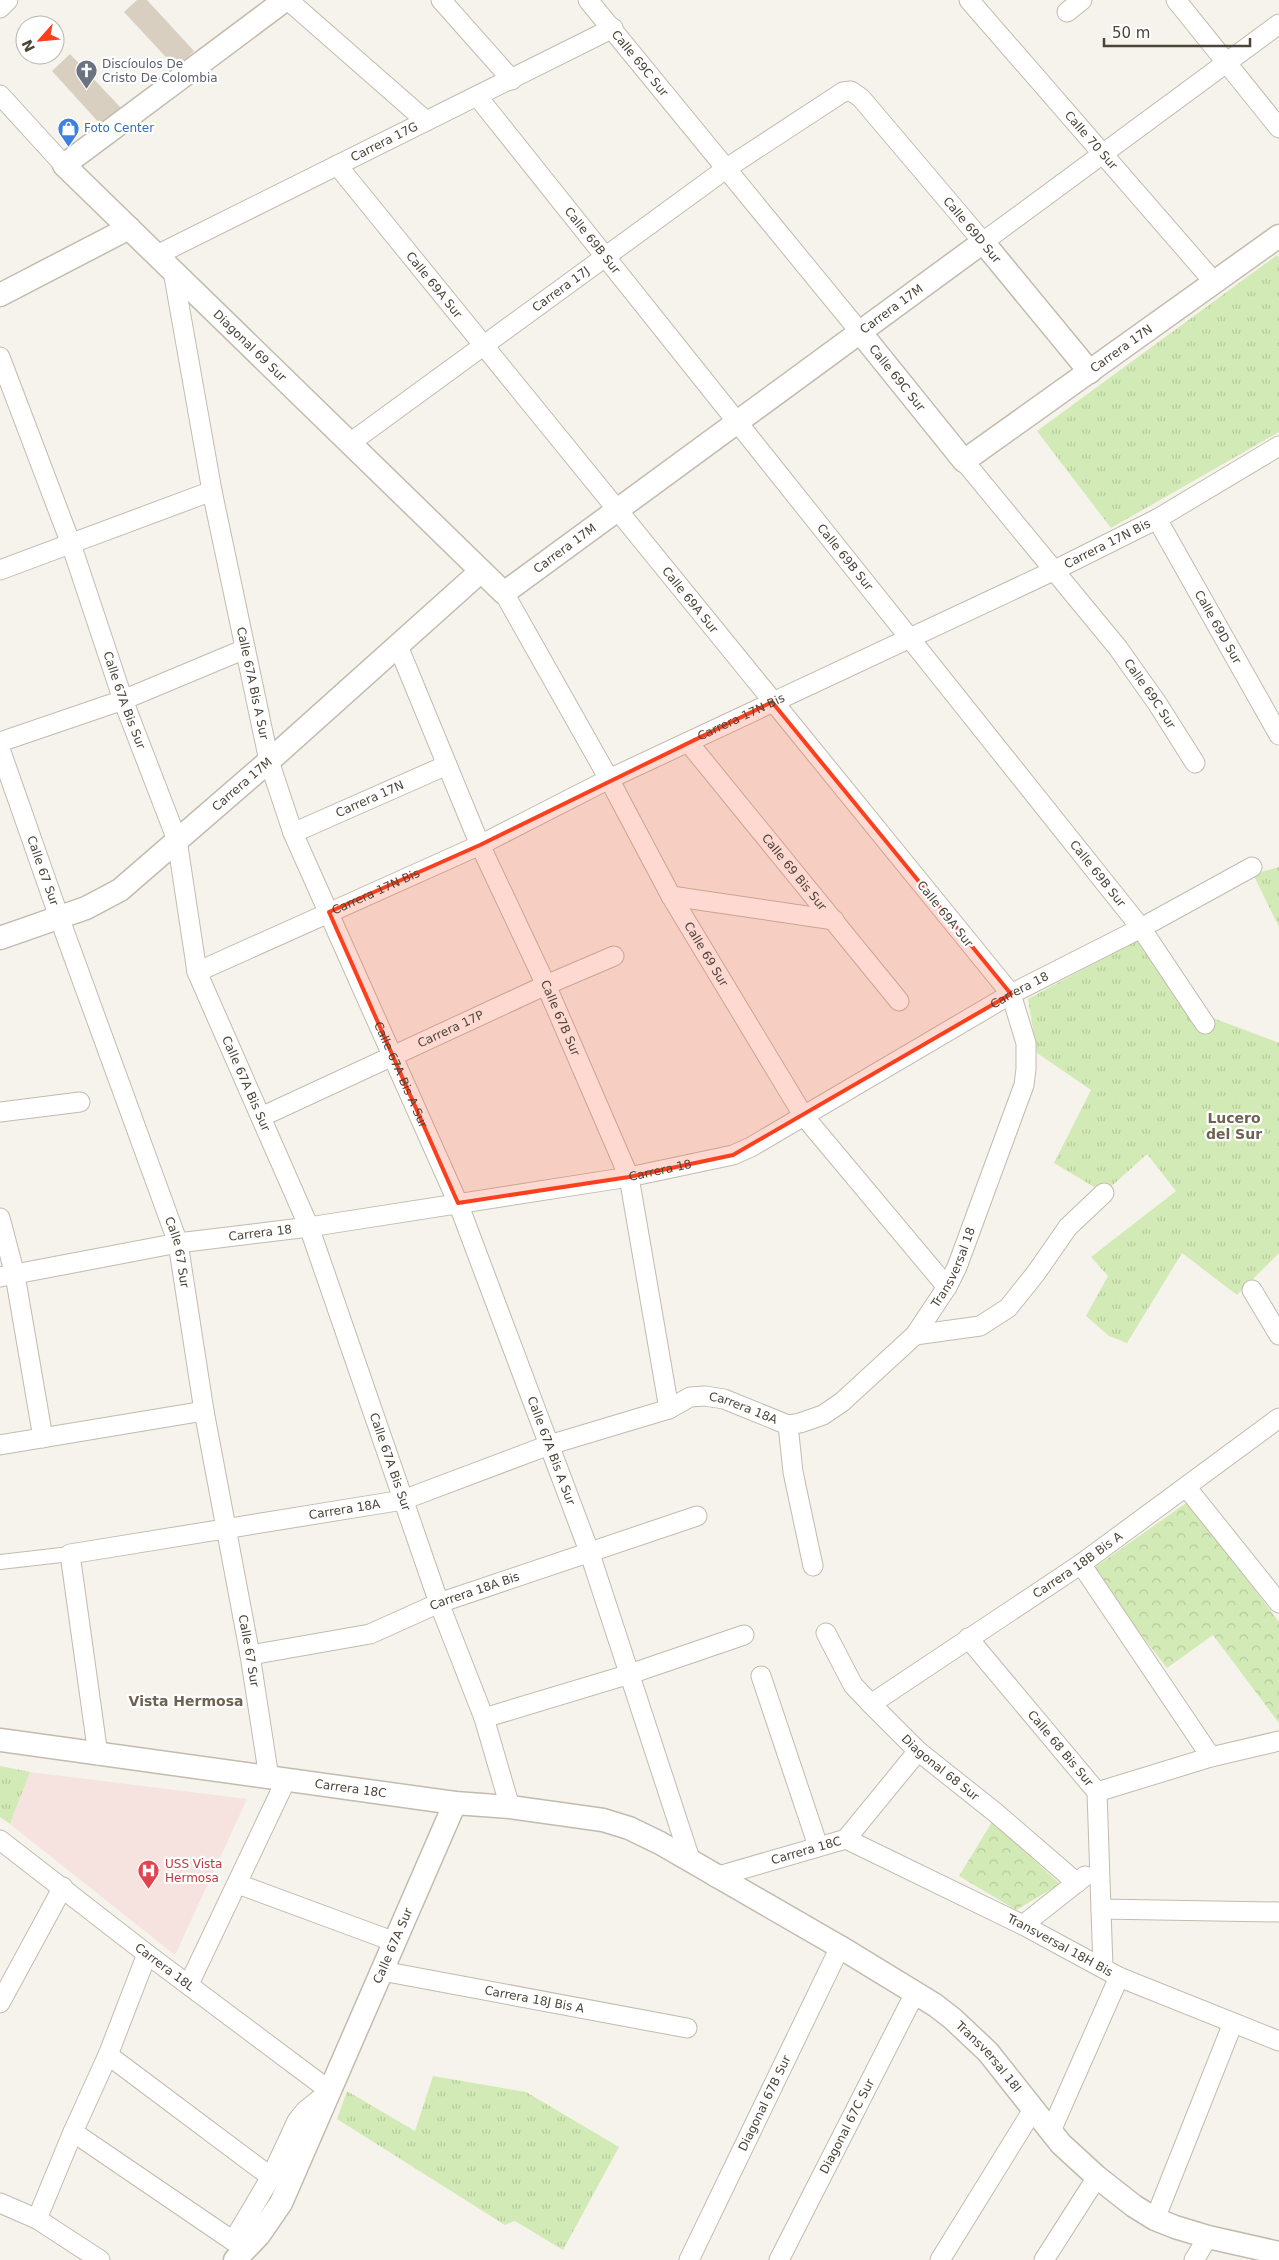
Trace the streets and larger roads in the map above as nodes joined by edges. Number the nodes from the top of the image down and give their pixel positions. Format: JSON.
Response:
{"nodes":[{"id":1,"x":8,"y":0,"type":"edge"},
{"id":2,"x":286,"y":0,"type":"edge"},
{"id":3,"x":441,"y":0,"type":"edge"},
{"id":4,"x":588,"y":0,"type":"edge"},
{"id":5,"x":969,"y":0,"type":"edge"},
{"id":6,"x":1082,"y":0,"type":"edge"},
{"id":7,"x":1178,"y":1,"type":"edge"},
{"id":8,"x":0,"y":8,"type":"edge"},
{"id":9,"x":1067,"y":12,"type":"dead end"},
{"id":10,"x":1279,"y":24,"type":"edge"},
{"id":11,"x":613,"y":28,"type":"junction"},
{"id":12,"x":1226,"y":64,"type":"junction"},
{"id":13,"x":512,"y":80,"type":"junction"},
{"id":14,"x":851,"y":91,"type":"joint"},
{"id":15,"x":0,"y":95,"type":"edge"},
{"id":16,"x":477,"y":96,"type":"junction"},
{"id":17,"x":426,"y":121,"type":"junction"},
{"id":18,"x":1279,"y":128,"type":"edge"},
{"id":19,"x":1103,"y":154,"type":"junction"},
{"id":20,"x":64,"y":165,"type":"junction"},
{"id":21,"x":337,"y":165,"type":"junction"},
{"id":22,"x":727,"y":168,"type":"junction"},
{"id":23,"x":129,"y":228,"type":"junction"},
{"id":24,"x":1279,"y":236,"type":"edge"},
{"id":25,"x":983,"y":242,"type":"junction"},
{"id":26,"x":156,"y":255,"type":"junction"},
{"id":27,"x":605,"y":256,"type":"junction"},
{"id":28,"x":173,"y":271,"type":"junction"},
{"id":29,"x":1214,"y":282,"type":"junction"},
{"id":30,"x":0,"y":295,"type":"edge"},
{"id":31,"x":860,"y":332,"type":"junction"},
{"id":32,"x":482,"y":345,"type":"junction"},
{"id":33,"x":0,"y":357,"type":"edge"},
{"id":34,"x":1090,"y":372,"type":"junction"},
{"id":35,"x":737,"y":422,"type":"junction"},
{"id":36,"x":350,"y":443,"type":"junction"},
{"id":37,"x":1279,"y":446,"type":"edge"},
{"id":38,"x":964,"y":461,"type":"junction"},
{"id":39,"x":212,"y":491,"type":"junction"},
{"id":40,"x":617,"y":510,"type":"junction"},
{"id":41,"x":1157,"y":519,"type":"junction"},
{"id":42,"x":70,"y":544,"type":"junction"},
{"id":43,"x":0,"y":570,"type":"edge"},
{"id":44,"x":481,"y":571,"type":"junction"},
{"id":45,"x":1053,"y":571,"type":"junction"},
{"id":46,"x":504,"y":593,"type":"junction"},
{"id":47,"x":909,"y":637,"type":"junction"},
{"id":48,"x":398,"y":646,"type":"junction"},
{"id":49,"x":245,"y":649,"type":"junction"},
{"id":50,"x":123,"y":700,"type":"junction"},
{"id":51,"x":772,"y":702,"type":"junction"},
{"id":52,"x":1279,"y":735,"type":"edge"},
{"id":53,"x":0,"y":742,"type":"edge"},
{"id":54,"x":688,"y":742,"type":"junction"},
{"id":55,"x":0,"y":749,"type":"edge"},
{"id":56,"x":269,"y":761,"type":"junction"},
{"id":57,"x":1195,"y":763,"type":"dead end"},
{"id":58,"x":447,"y":765,"type":"junction"},
{"id":59,"x":609,"y":779,"type":"junction"},
{"id":60,"x":293,"y":833,"type":"junction"},
{"id":61,"x":177,"y":840,"type":"junction"},
{"id":62,"x":480,"y":845,"type":"junction"},
{"id":63,"x":1252,"y":868,"type":"dead end"},
{"id":64,"x":671,"y":896,"type":"junction"},
{"id":65,"x":329,"y":912,"type":"junction"},
{"id":66,"x":59,"y":917,"type":"junction"},
{"id":67,"x":834,"y":920,"type":"junction"},
{"id":68,"x":1141,"y":928,"type":"junction"},
{"id":69,"x":0,"y":938,"type":"edge"},
{"id":70,"x":614,"y":956,"type":"dead end"},
{"id":71,"x":197,"y":972,"type":"junction"},
{"id":72,"x":546,"y":985,"type":"junction"},
{"id":73,"x":1011,"y":994,"type":"junction"},
{"id":74,"x":899,"y":1001,"type":"dead end"},
{"id":75,"x":1205,"y":1024,"type":"dead end"},
{"id":76,"x":1026,"y":1043,"type":"joint"},
{"id":77,"x":392,"y":1056,"type":"junction"},
{"id":78,"x":80,"y":1102,"type":"dead end"},
{"id":79,"x":0,"y":1112,"type":"edge"},
{"id":80,"x":803,"y":1115,"type":"junction"},
{"id":81,"x":261,"y":1117,"type":"junction"},
{"id":82,"x":629,"y":1177,"type":"junction"},
{"id":83,"x":1104,"y":1193,"type":"dead end"},
{"id":84,"x":458,"y":1203,"type":"junction"},
{"id":85,"x":0,"y":1218,"type":"edge"},
{"id":86,"x":308,"y":1227,"type":"junction"},
{"id":87,"x":178,"y":1243,"type":"junction"},
{"id":88,"x":8,"y":1276,"type":"edge"},
{"id":89,"x":947,"y":1287,"type":"junction"},
{"id":90,"x":1252,"y":1290,"type":"dead end"},
{"id":91,"x":1279,"y":1335,"type":"edge"},
{"id":92,"x":915,"y":1336,"type":"junction"},
{"id":93,"x":669,"y":1409,"type":"junction"},
{"id":94,"x":204,"y":1411,"type":"junction"},
{"id":95,"x":1279,"y":1418,"type":"edge"},
{"id":96,"x":788,"y":1425,"type":"junction"},
{"id":97,"x":43,"y":1438,"type":"junction"},
{"id":98,"x":549,"y":1444,"type":"junction"},
{"id":99,"x":0,"y":1445,"type":"edge"},
{"id":100,"x":1187,"y":1488,"type":"junction"},
{"id":101,"x":403,"y":1500,"type":"junction"},
{"id":102,"x":697,"y":1516,"type":"dead end"},
{"id":103,"x":226,"y":1528,"type":"junction"},
{"id":104,"x":589,"y":1551,"type":"junction"},
{"id":105,"x":70,"y":1554,"type":"junction"},
{"id":106,"x":0,"y":1562,"type":"edge"},
{"id":107,"x":1081,"y":1564,"type":"junction"},
{"id":108,"x":812,"y":1566,"type":"dead end"},
{"id":109,"x":439,"y":1603,"type":"junction"},
{"id":110,"x":1279,"y":1603,"type":"edge"},
{"id":111,"x":826,"y":1633,"type":"dead end"},
{"id":112,"x":744,"y":1636,"type":"dead end"},
{"id":113,"x":968,"y":1638,"type":"junction"},
{"id":114,"x":250,"y":1655,"type":"junction"},
{"id":115,"x":630,"y":1674,"type":"junction"},
{"id":116,"x":761,"y":1676,"type":"dead end"},
{"id":117,"x":870,"y":1704,"type":"junction"},
{"id":118,"x":484,"y":1718,"type":"junction"},
{"id":119,"x":0,"y":1740,"type":"edge"},
{"id":120,"x":1279,"y":1741,"type":"edge"},
{"id":121,"x":918,"y":1752,"type":"junction"},
{"id":122,"x":98,"y":1755,"type":"junction"},
{"id":123,"x":1211,"y":1757,"type":"junction"},
{"id":124,"x":278,"y":1779,"type":"junction"},
{"id":125,"x":1097,"y":1792,"type":"junction"},
{"id":126,"x":455,"y":1803,"type":"junction"},
{"id":127,"x":510,"y":1806,"type":"junction"},
{"id":128,"x":846,"y":1839,"type":"junction"},
{"id":129,"x":0,"y":1840,"type":"edge"},
{"id":130,"x":818,"y":1846,"type":"junction"},
{"id":131,"x":691,"y":1862,"type":"junction"},
{"id":132,"x":1100,"y":1864,"type":"junction"},
{"id":133,"x":715,"y":1877,"type":"junction"},
{"id":134,"x":1077,"y":1883,"type":"junction"},
{"id":135,"x":238,"y":1884,"type":"junction"},
{"id":136,"x":62,"y":1887,"type":"junction"},
{"id":137,"x":1101,"y":1909,"type":"junction"},
{"id":138,"x":1279,"y":1912,"type":"edge"},
{"id":139,"x":1023,"y":1925,"type":"junction"},
{"id":140,"x":395,"y":1942,"type":"junction"},
{"id":141,"x":840,"y":1947,"type":"junction"},
{"id":142,"x":147,"y":1954,"type":"junction"},
{"id":143,"x":382,"y":1971,"type":"junction"},
{"id":144,"x":1111,"y":1973,"type":"junction"},
{"id":145,"x":188,"y":1984,"type":"junction"},
{"id":146,"x":916,"y":1993,"type":"junction"},
{"id":147,"x":0,"y":2003,"type":"edge"},
{"id":148,"x":1233,"y":2023,"type":"junction"},
{"id":149,"x":687,"y":2028,"type":"dead end"},
{"id":150,"x":1279,"y":2041,"type":"edge"},
{"id":151,"x":108,"y":2054,"type":"junction"},
{"id":152,"x":330,"y":2090,"type":"junction"},
{"id":153,"x":1034,"y":2108,"type":"junction"},
{"id":154,"x":1051,"y":2131,"type":"junction"},
{"id":155,"x":73,"y":2132,"type":"junction"},
{"id":156,"x":1097,"y":2177,"type":"junction"},
{"id":157,"x":271,"y":2178,"type":"junction"},
{"id":158,"x":0,"y":2203,"type":"edge"},
{"id":159,"x":37,"y":2219,"type":"junction"},
{"id":160,"x":1155,"y":2219,"type":"junction"},
{"id":161,"x":1208,"y":2237,"type":"junction"},
{"id":162,"x":1277,"y":2247,"type":"edge"},
{"id":163,"x":234,"y":2250,"type":"edge"},
{"id":164,"x":100,"y":2260,"type":"edge"},
{"id":165,"x":689,"y":2260,"type":"edge"},
{"id":166,"x":779,"y":2260,"type":"edge"},
{"id":167,"x":940,"y":2260,"type":"edge"},
{"id":168,"x":1044,"y":2260,"type":"edge"},
{"id":169,"x":1194,"y":2260,"type":"edge"}],
"edges":[{"from":1,"to":8,"type":"street"},
{"from":2,"to":17,"type":"street"},
{"from":2,"to":20,"type":"street"},
{"from":3,"to":13,"type":"street"},
{"from":4,"to":11,"type":"street","name":"Calle 69C Sur"},
{"from":5,"to":19,"type":"street","name":"Calle 70 Sur"},
{"from":6,"to":9,"type":"street"},
{"from":7,"to":12,"type":"street"},
{"from":10,"to":12,"type":"street","name":"Carrera 17M"},
{"from":11,"to":13,"type":"street","name":"Carrera 17G"},
{"from":11,"to":22,"type":"street","name":"Calle 69C Sur"},
{"from":12,"to":18,"type":"street"},
{"from":12,"to":19,"type":"street","name":"Carrera 17M"},
{"from":13,"to":16,"type":"street","name":"Carrera 17G"},
{"from":14,"to":22,"type":"street","name":"Carrera 17J"},
{"from":14,"to":25,"type":"street","name":"Calle 69D Sur"},
{"from":15,"to":20,"type":"street","name":"Diagonal 69 Sur"},
{"from":16,"to":17,"type":"street","name":"Carrera 17G"},
{"from":16,"to":27,"type":"street","name":"Calle 69B Sur"},
{"from":17,"to":21,"type":"street","name":"Carrera 17G"},
{"from":19,"to":25,"type":"street","name":"Carrera 17M"},
{"from":19,"to":29,"type":"street","name":"Calle 70 Sur"},
{"from":20,"to":23,"type":"street","name":"Diagonal 69 Sur"},
{"from":21,"to":26,"type":"street","name":"Carrera 17G"},
{"from":21,"to":32,"type":"street","name":"Calle 69A Sur"},
{"from":22,"to":27,"type":"street","name":"Carrera 17J"},
{"from":22,"to":31,"type":"street","name":"Calle 69C Sur"},
{"from":23,"to":26,"type":"street","name":"Diagonal 69 Sur"},
{"from":23,"to":30,"type":"street"},
{"from":24,"to":29,"type":"street","name":"Carrera 17N"},
{"from":25,"to":31,"type":"street","name":"Carrera 17M"},
{"from":25,"to":34,"type":"street","name":"Calle 69D Sur"},
{"from":26,"to":28,"type":"street","name":"Diagonal 69 Sur"},
{"from":27,"to":32,"type":"street","name":"Carrera 17J"},
{"from":27,"to":35,"type":"street","name":"Calle 69B Sur"},
{"from":28,"to":36,"type":"street","name":"Diagonal 69 Sur"},
{"from":28,"to":39,"type":"street","name":"Calle 67A Bis A Sur"},
{"from":29,"to":34,"type":"street","name":"Carrera 17N"},
{"from":31,"to":35,"type":"street","name":"Carrera 17M"},
{"from":31,"to":38,"type":"street","name":"Calle 69C Sur"},
{"from":32,"to":36,"type":"street","name":"Carrera 17J"},
{"from":32,"to":40,"type":"street","name":"Calle 69A Sur"},
{"from":33,"to":42,"type":"street","name":"Calle 67A Bis Sur"},
{"from":34,"to":38,"type":"street","name":"Carrera 17N"},
{"from":35,"to":40,"type":"street","name":"Carrera 17M"},
{"from":35,"to":47,"type":"street","name":"Calle 69B Sur"},
{"from":36,"to":44,"type":"street","name":"Diagonal 69 Sur"},
{"from":37,"to":41,"type":"street","name":"Carrera 17N Bis"},
{"from":38,"to":45,"type":"street","name":"Calle 69C Sur"},
{"from":39,"to":42,"type":"street"},
{"from":39,"to":49,"type":"street","name":"Calle 67A Bis A Sur"},
{"from":40,"to":46,"type":"street","name":"Carrera 17M"},
{"from":40,"to":51,"type":"street","name":"Calle 69A Sur"},
{"from":41,"to":45,"type":"street","name":"Carrera 17N Bis"},
{"from":41,"to":52,"type":"street","name":"Calle 69D Sur"},
{"from":42,"to":43,"type":"street"},
{"from":42,"to":50,"type":"street","name":"Calle 67A Bis Sur"},
{"from":44,"to":46,"type":"street","name":"Diagonal 69 Sur"},
{"from":44,"to":48,"type":"street","name":"Carrera 17M"},
{"from":45,"to":47,"type":"street","name":"Carrera 17N Bis"},
{"from":45,"to":57,"type":"street","name":"Calle 69C Sur"},
{"from":46,"to":59,"type":"street","name":"Calle 69 Sur"},
{"from":47,"to":51,"type":"street","name":"Carrera 17N Bis"},
{"from":47,"to":68,"type":"street","name":"Calle 69B Sur"},
{"from":48,"to":56,"type":"street","name":"Carrera 17M"},
{"from":48,"to":58,"type":"street","name":"Calle 67B Sur"},
{"from":49,"to":50,"type":"street"},
{"from":49,"to":56,"type":"street","name":"Calle 67A Bis A Sur"},
{"from":50,"to":53,"type":"street"},
{"from":50,"to":61,"type":"street","name":"Calle 67A Bis Sur"},
{"from":51,"to":54,"type":"street","name":"Carrera 17N Bis"},
{"from":51,"to":73,"type":"street","name":"Calle 69A Sur"},
{"from":54,"to":59,"type":"street","name":"Carrera 17N Bis"},
{"from":54,"to":67,"type":"street","name":"Calle 69 Bis Sur"},
{"from":55,"to":66,"type":"street","name":"Calle 67 Sur"},
{"from":56,"to":60,"type":"street","name":"Calle 67A Bis A Sur"},
{"from":56,"to":61,"type":"street","name":"Carrera 17M"},
{"from":58,"to":60,"type":"street","name":"Carrera 17N"},
{"from":58,"to":62,"type":"street","name":"Calle 67B Sur"},
{"from":59,"to":62,"type":"street","name":"Carrera 17N Bis"},
{"from":59,"to":64,"type":"street","name":"Calle 69 Sur"},
{"from":60,"to":65,"type":"street","name":"Calle 67A Bis A Sur"},
{"from":61,"to":66,"type":"street","name":"Carrera 17M"},
{"from":61,"to":71,"type":"street","name":"Calle 67A Bis Sur"},
{"from":62,"to":65,"type":"street","name":"Carrera 17N Bis"},
{"from":62,"to":72,"type":"street","name":"Calle 67B Sur"},
{"from":63,"to":68,"type":"street","name":"Carrera 18"},
{"from":64,"to":67,"type":"street"},
{"from":64,"to":80,"type":"street","name":"Calle 69 Sur"},
{"from":65,"to":71,"type":"street","name":"Carrera 17N Bis"},
{"from":65,"to":77,"type":"street","name":"Calle 67A Bis A Sur"},
{"from":66,"to":69,"type":"street","name":"Carrera 17M"},
{"from":66,"to":87,"type":"street","name":"Calle 67 Sur"},
{"from":67,"to":74,"type":"street","name":"Calle 69 Bis Sur"},
{"from":68,"to":73,"type":"street","name":"Carrera 18"},
{"from":68,"to":75,"type":"street","name":"Calle 69B Sur"},
{"from":70,"to":72,"type":"street","name":"Carrera 17P"},
{"from":71,"to":81,"type":"street","name":"Calle 67A Bis Sur"},
{"from":72,"to":77,"type":"street","name":"Carrera 17P"},
{"from":72,"to":82,"type":"street","name":"Calle 67B Sur"},
{"from":73,"to":76,"type":"street","name":"Calle 69A Sur"},
{"from":73,"to":80,"type":"street","name":"Carrera 18"},
{"from":76,"to":89,"type":"street","name":"Transversal 18"},
{"from":77,"to":81,"type":"street","name":"Carrera 17P"},
{"from":77,"to":84,"type":"street","name":"Calle 67A Bis A Sur"},
{"from":78,"to":79,"type":"street"},
{"from":80,"to":82,"type":"street","name":"Carrera 18"},
{"from":80,"to":89,"type":"street","name":"Calle 69 Sur"},
{"from":81,"to":86,"type":"street","name":"Calle 67A Bis Sur"},
{"from":82,"to":84,"type":"street","name":"Carrera 18"},
{"from":82,"to":93,"type":"street","name":"Calle 67B Sur"},
{"from":83,"to":92,"type":"street"},
{"from":84,"to":86,"type":"street","name":"Carrera 18"},
{"from":84,"to":98,"type":"street","name":"Calle 67A Bis A Sur"},
{"from":85,"to":88,"type":"street"},
{"from":86,"to":87,"type":"street","name":"Carrera 18"},
{"from":86,"to":101,"type":"street","name":"Calle 67A Bis Sur"},
{"from":87,"to":88,"type":"street","name":"Carrera 18"},
{"from":87,"to":94,"type":"street","name":"Calle 67 Sur"},
{"from":88,"to":97,"type":"street"},
{"from":89,"to":92,"type":"street","name":"Transversal 18"},
{"from":90,"to":91,"type":"street"},
{"from":92,"to":96,"type":"street","name":"Transversal 18"},
{"from":93,"to":96,"type":"street","name":"Carrera 18A"},
{"from":93,"to":98,"type":"street","name":"Carrera 18A"},
{"from":94,"to":97,"type":"street"},
{"from":94,"to":103,"type":"street","name":"Calle 67 Sur"},
{"from":95,"to":100,"type":"street","name":"Carrera 18B Bis A"},
{"from":96,"to":108,"type":"street"},
{"from":97,"to":99,"type":"street"},
{"from":98,"to":101,"type":"street","name":"Carrera 18A"},
{"from":98,"to":104,"type":"street","name":"Calle 67A Bis A Sur"},
{"from":100,"to":107,"type":"street","name":"Carrera 18B Bis A"},
{"from":100,"to":110,"type":"street"},
{"from":101,"to":103,"type":"street","name":"Carrera 18A"},
{"from":101,"to":109,"type":"street","name":"Calle 67A Bis Sur"},
{"from":102,"to":104,"type":"street","name":"Carrera 18A Bis"},
{"from":103,"to":105,"type":"street","name":"Carrera 18A"},
{"from":103,"to":114,"type":"street","name":"Calle 67 Sur"},
{"from":104,"to":109,"type":"street","name":"Carrera 18A Bis"},
{"from":104,"to":115,"type":"street","name":"Calle 67A Bis A Sur"},
{"from":105,"to":106,"type":"street","name":"Carrera 18A"},
{"from":105,"to":122,"type":"street"},
{"from":107,"to":113,"type":"street","name":"Carrera 18B Bis A"},
{"from":107,"to":123,"type":"street"},
{"from":109,"to":114,"type":"street","name":"Carrera 18A Bis"},
{"from":109,"to":118,"type":"street","name":"Calle 67A Bis Sur"},
{"from":111,"to":117,"type":"street","name":"Diagonal 68 Sur"},
{"from":112,"to":115,"type":"street"},
{"from":113,"to":117,"type":"street","name":"Carrera 18B Bis A"},
{"from":113,"to":125,"type":"street","name":"Calle 68 Bis Sur"},
{"from":114,"to":124,"type":"street","name":"Calle 67 Sur"},
{"from":115,"to":118,"type":"street"},
{"from":115,"to":131,"type":"street","name":"Calle 67A Bis A Sur"},
{"from":116,"to":130,"type":"street"},
{"from":117,"to":121,"type":"street","name":"Diagonal 68 Sur"},
{"from":118,"to":127,"type":"street","name":"Calle 67A Bis Sur"},
{"from":119,"to":122,"type":"street","name":"Carrera 18C"},
{"from":120,"to":123,"type":"street"},
{"from":121,"to":128,"type":"street","name":"Carrera 18C"},
{"from":121,"to":134,"type":"street","name":"Diagonal 68 Sur"},
{"from":122,"to":124,"type":"street","name":"Carrera 18C"},
{"from":123,"to":125,"type":"street"},
{"from":124,"to":126,"type":"street","name":"Carrera 18C"},
{"from":124,"to":135,"type":"street"},
{"from":125,"to":132,"type":"street","name":"Calle 68 Bis Sur"},
{"from":126,"to":127,"type":"street","name":"Carrera 18C"},
{"from":126,"to":140,"type":"street","name":"Calle 67A Sur"},
{"from":127,"to":131,"type":"street","name":"Carrera 18C"},
{"from":128,"to":130,"type":"street","name":"Carrera 18C"},
{"from":128,"to":139,"type":"street","name":"Transversal 18H Bis"},
{"from":129,"to":136,"type":"street","name":"Carrera 18L"},
{"from":130,"to":133,"type":"street","name":"Carrera 18C"},
{"from":131,"to":133,"type":"street","name":"Transversal 18I"},
{"from":132,"to":134,"type":"street"},
{"from":132,"to":137,"type":"street","name":"Calle 68 Bis Sur"},
{"from":133,"to":141,"type":"street","name":"Transversal 18I"},
{"from":134,"to":139,"type":"street"},
{"from":135,"to":140,"type":"street"},
{"from":135,"to":145,"type":"street"},
{"from":136,"to":142,"type":"street","name":"Carrera 18L"},
{"from":136,"to":147,"type":"street"},
{"from":137,"to":138,"type":"street"},
{"from":137,"to":144,"type":"street","name":"Calle 68 Bis Sur"},
{"from":139,"to":144,"type":"street","name":"Transversal 18H Bis"},
{"from":140,"to":143,"type":"street","name":"Calle 67A Sur"},
{"from":141,"to":146,"type":"street","name":"Transversal 18I"},
{"from":141,"to":165,"type":"street","name":"Diagonal 67B Sur"},
{"from":142,"to":145,"type":"street","name":"Carrera 18L"},
{"from":142,"to":151,"type":"street"},
{"from":143,"to":149,"type":"street","name":"Carrera 18J Bis A"},
{"from":143,"to":152,"type":"street","name":"Calle 67A Sur"},
{"from":144,"to":148,"type":"street","name":"Transversal 18H Bis"},
{"from":144,"to":154,"type":"street"},
{"from":145,"to":152,"type":"street","name":"Carrera 18L"},
{"from":146,"to":153,"type":"street","name":"Transversal 18I"},
{"from":146,"to":166,"type":"street","name":"Diagonal 67C Sur"},
{"from":148,"to":150,"type":"street","name":"Transversal 18H Bis"},
{"from":148,"to":160,"type":"street"},
{"from":151,"to":155,"type":"street"},
{"from":151,"to":157,"type":"street"},
{"from":152,"to":157,"type":"street","name":"Calle 67A Sur"},
{"from":152,"to":163,"type":"street","name":"Calle 67A Sur"},
{"from":153,"to":154,"type":"street","name":"Transversal 18I"},
{"from":153,"to":167,"type":"street"},
{"from":154,"to":156,"type":"street","name":"Transversal 18I"},
{"from":155,"to":159,"type":"street"},
{"from":155,"to":163,"type":"street"},
{"from":156,"to":160,"type":"street","name":"Transversal 18I"},
{"from":156,"to":168,"type":"street"},
{"from":157,"to":163,"type":"street","name":"Calle 67A Sur"},
{"from":158,"to":159,"type":"street"},
{"from":159,"to":164,"type":"street"},
{"from":160,"to":161,"type":"street","name":"Transversal 18I"},
{"from":161,"to":162,"type":"street","name":"Transversal 18I"},
{"from":161,"to":169,"type":"street"}]}
